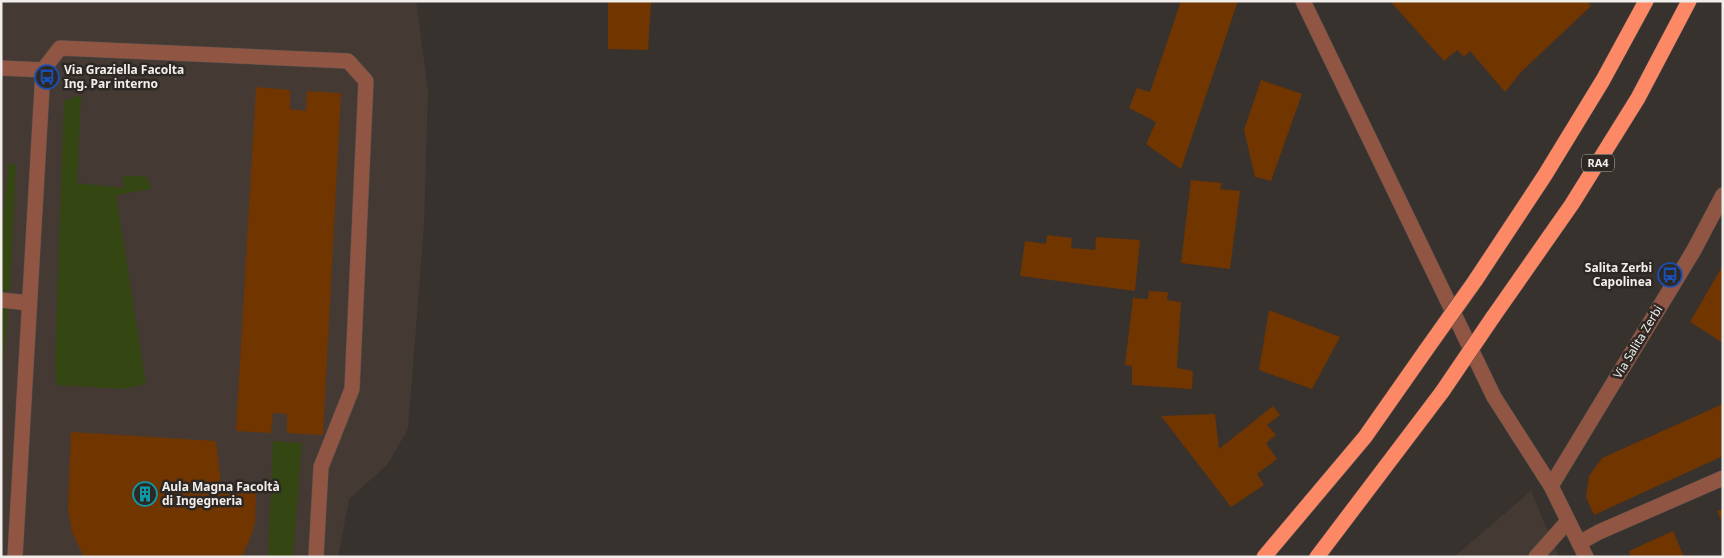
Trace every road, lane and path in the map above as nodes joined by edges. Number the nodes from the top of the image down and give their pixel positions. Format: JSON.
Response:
{"nodes":[{"id":1,"x":1303,"y":1,"type":"edge"},
{"id":2,"x":1646,"y":1,"type":"edge"},
{"id":3,"x":1689,"y":1,"type":"edge"},
{"id":4,"x":1,"y":68,"type":"edge"},
{"id":5,"x":43,"y":70,"type":"junction"},
{"id":6,"x":1723,"y":195,"type":"edge"},
{"id":7,"x":1,"y":300,"type":"edge"},
{"id":8,"x":29,"y":303,"type":"junction"},
{"id":9,"x":1723,"y":478,"type":"edge"},
{"id":10,"x":1551,"y":486,"type":"junction"},
{"id":11,"x":1568,"y":521,"type":"junction"},
{"id":12,"x":1579,"y":543,"type":"junction"},
{"id":13,"x":15,"y":557,"type":"edge"},
{"id":14,"x":316,"y":557,"type":"edge"},
{"id":15,"x":1264,"y":557,"type":"edge"},
{"id":16,"x":1317,"y":557,"type":"edge"},
{"id":17,"x":1536,"y":557,"type":"edge"},
{"id":18,"x":1586,"y":557,"type":"edge"}],
"edges":[{"from":1,"to":10,"type":"street"},
{"from":2,"to":15,"type":"highway","bridge":true},
{"from":3,"to":16,"type":"highway","number":"RA4","bridge":true},
{"from":4,"to":5,"type":"street"},
{"from":5,"to":8,"type":"street"},
{"from":5,"to":14,"type":"street"},
{"from":6,"to":10,"type":"street","name":"Via Salita Zerbi"},
{"from":7,"to":8,"type":"street"},
{"from":8,"to":13,"type":"street"},
{"from":9,"to":12,"type":"street"},
{"from":10,"to":11,"type":"street"},
{"from":11,"to":12,"type":"street"},
{"from":11,"to":17,"type":"street"},
{"from":12,"to":18,"type":"street"}]}
